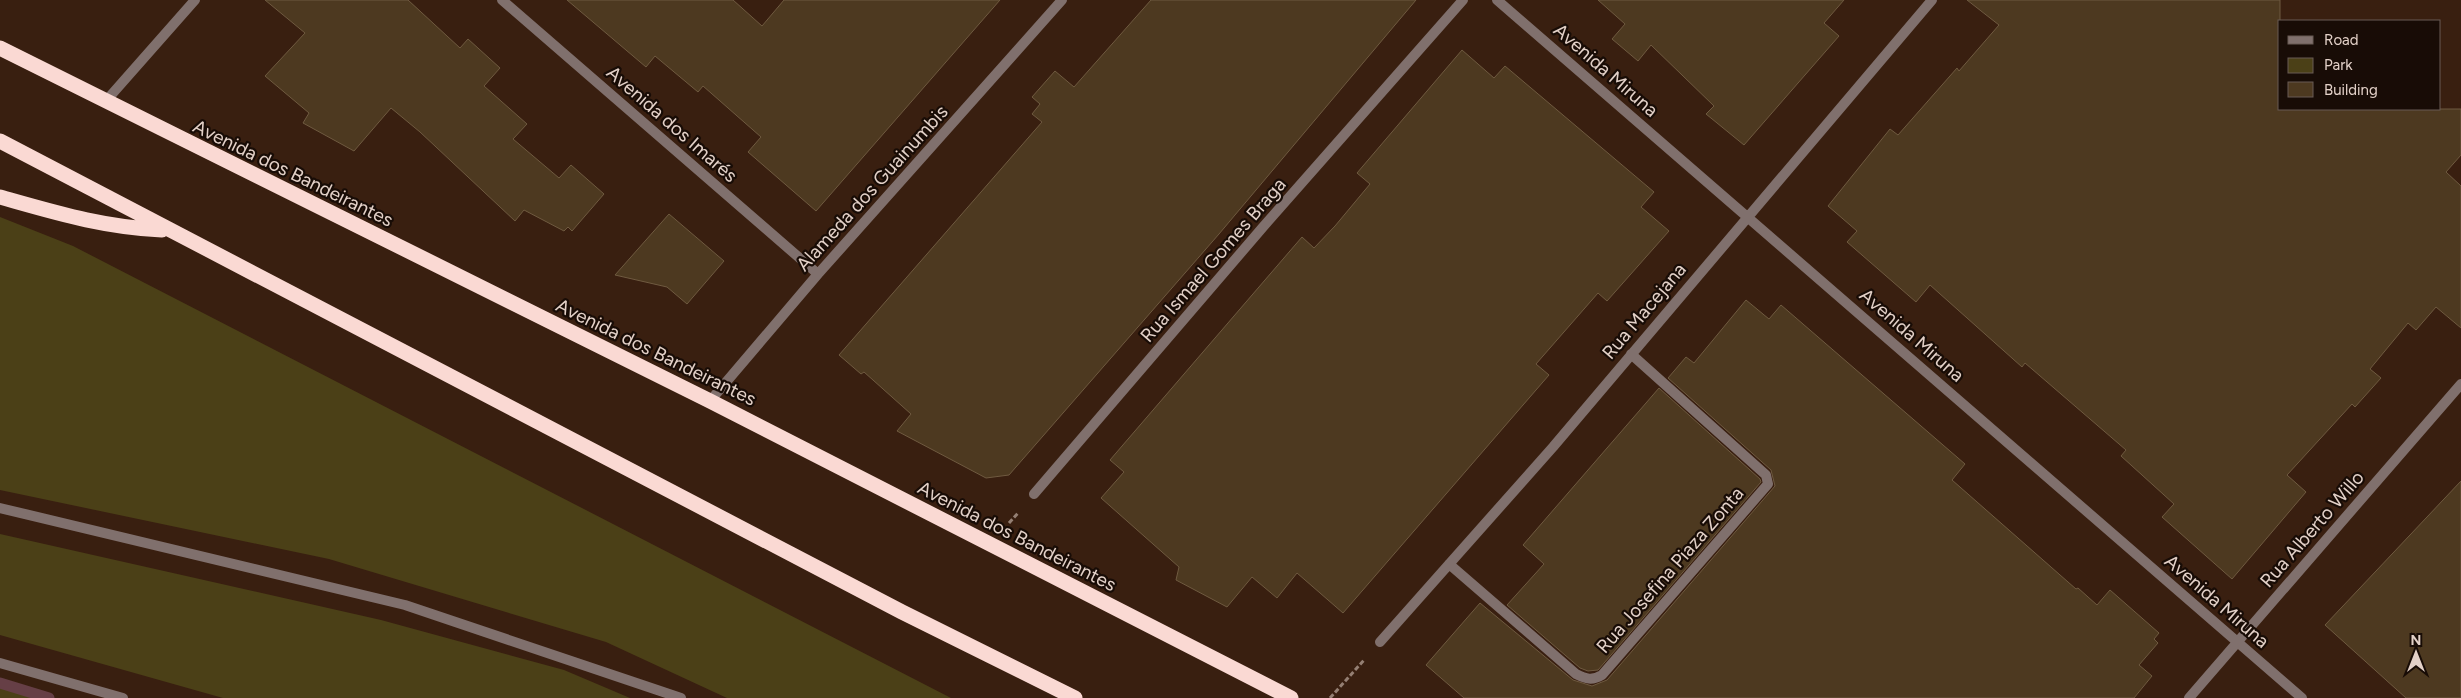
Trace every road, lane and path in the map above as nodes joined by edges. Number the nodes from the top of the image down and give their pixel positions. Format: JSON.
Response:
{"nodes":[{"id":1,"x":196,"y":0,"type":"edge"},
{"id":2,"x":502,"y":0,"type":"edge"},
{"id":3,"x":1062,"y":0,"type":"edge"},
{"id":4,"x":1463,"y":0,"type":"edge"},
{"id":5,"x":1498,"y":0,"type":"edge"},
{"id":6,"x":1932,"y":0,"type":"edge"},
{"id":7,"x":0,"y":48,"type":"edge"},
{"id":8,"x":105,"y":102,"type":"junction"},
{"id":9,"x":0,"y":141,"type":"edge"},
{"id":10,"x":0,"y":197,"type":"edge"},
{"id":11,"x":1747,"y":216,"type":"junction"},
{"id":12,"x":168,"y":230,"type":"junction"},
{"id":13,"x":818,"y":274,"type":"junction"},
{"id":14,"x":1631,"y":354,"type":"junction"},
{"id":15,"x":2461,"y":384,"type":"edge"},
{"id":16,"x":710,"y":401,"type":"junction"},
{"id":17,"x":1034,"y":494,"type":"joint"},
{"id":18,"x":0,"y":508,"type":"edge"},
{"id":19,"x":990,"y":544,"type":"junction"},
{"id":20,"x":1448,"y":564,"type":"junction"},
{"id":21,"x":1380,"y":642,"type":"joint"},
{"id":22,"x":2237,"y":642,"type":"junction"},
{"id":23,"x":0,"y":663,"type":"edge"},
{"id":24,"x":123,"y":698,"type":"edge"},
{"id":25,"x":681,"y":698,"type":"edge"},
{"id":26,"x":1075,"y":698,"type":"edge"},
{"id":27,"x":1291,"y":698,"type":"edge"},
{"id":28,"x":1330,"y":698,"type":"edge"},
{"id":29,"x":2189,"y":698,"type":"edge"},
{"id":30,"x":2302,"y":698,"type":"edge"}],
"edges":[{"from":1,"to":8,"type":"street"},
{"from":2,"to":13,"type":"street","name":"Avenida dos Imarés"},
{"from":3,"to":13,"type":"street","name":"Alameda dos Guainumbis"},
{"from":4,"to":17,"type":"street","name":"Rua Ismael Gomes Braga"},
{"from":5,"to":11,"type":"street","name":"Avenida Miruna"},
{"from":6,"to":11,"type":"street","name":"Rua Macejana"},
{"from":7,"to":8,"type":"highway","name":"Avenida dos Bandeirantes"},
{"from":8,"to":16,"type":"highway","name":"Avenida dos Bandeirantes"},
{"from":9,"to":12,"type":"highway"},
{"from":10,"to":12,"type":"highway"},
{"from":11,"to":14,"type":"street","name":"Rua Macejana"},
{"from":11,"to":22,"type":"street","name":"Avenida Miruna"},
{"from":12,"to":26,"type":"highway"},
{"from":13,"to":16,"type":"street","name":"Alameda dos Guainumbis"},
{"from":14,"to":20,"type":"street","name":"Rua Macejana"},
{"from":14,"to":20,"type":"street","name":"Rua Josefina Piaza Zonta"},
{"from":15,"to":22,"type":"street","name":"Rua Alberto Willo"},
{"from":16,"to":19,"type":"highway","name":"Avenida dos Bandeirantes"},
{"from":17,"to":19,"type":"path"},
{"from":18,"to":25,"type":"street"},
{"from":19,"to":27,"type":"highway","name":"Avenida dos Bandeirantes"},
{"from":20,"to":21,"type":"street","name":"Rua Macejana"},
{"from":21,"to":28,"type":"path"},
{"from":22,"to":29,"type":"street","name":"Rua Alberto Willo"},
{"from":22,"to":30,"type":"street","name":"Avenida Miruna"},
{"from":23,"to":24,"type":"street"}]}
